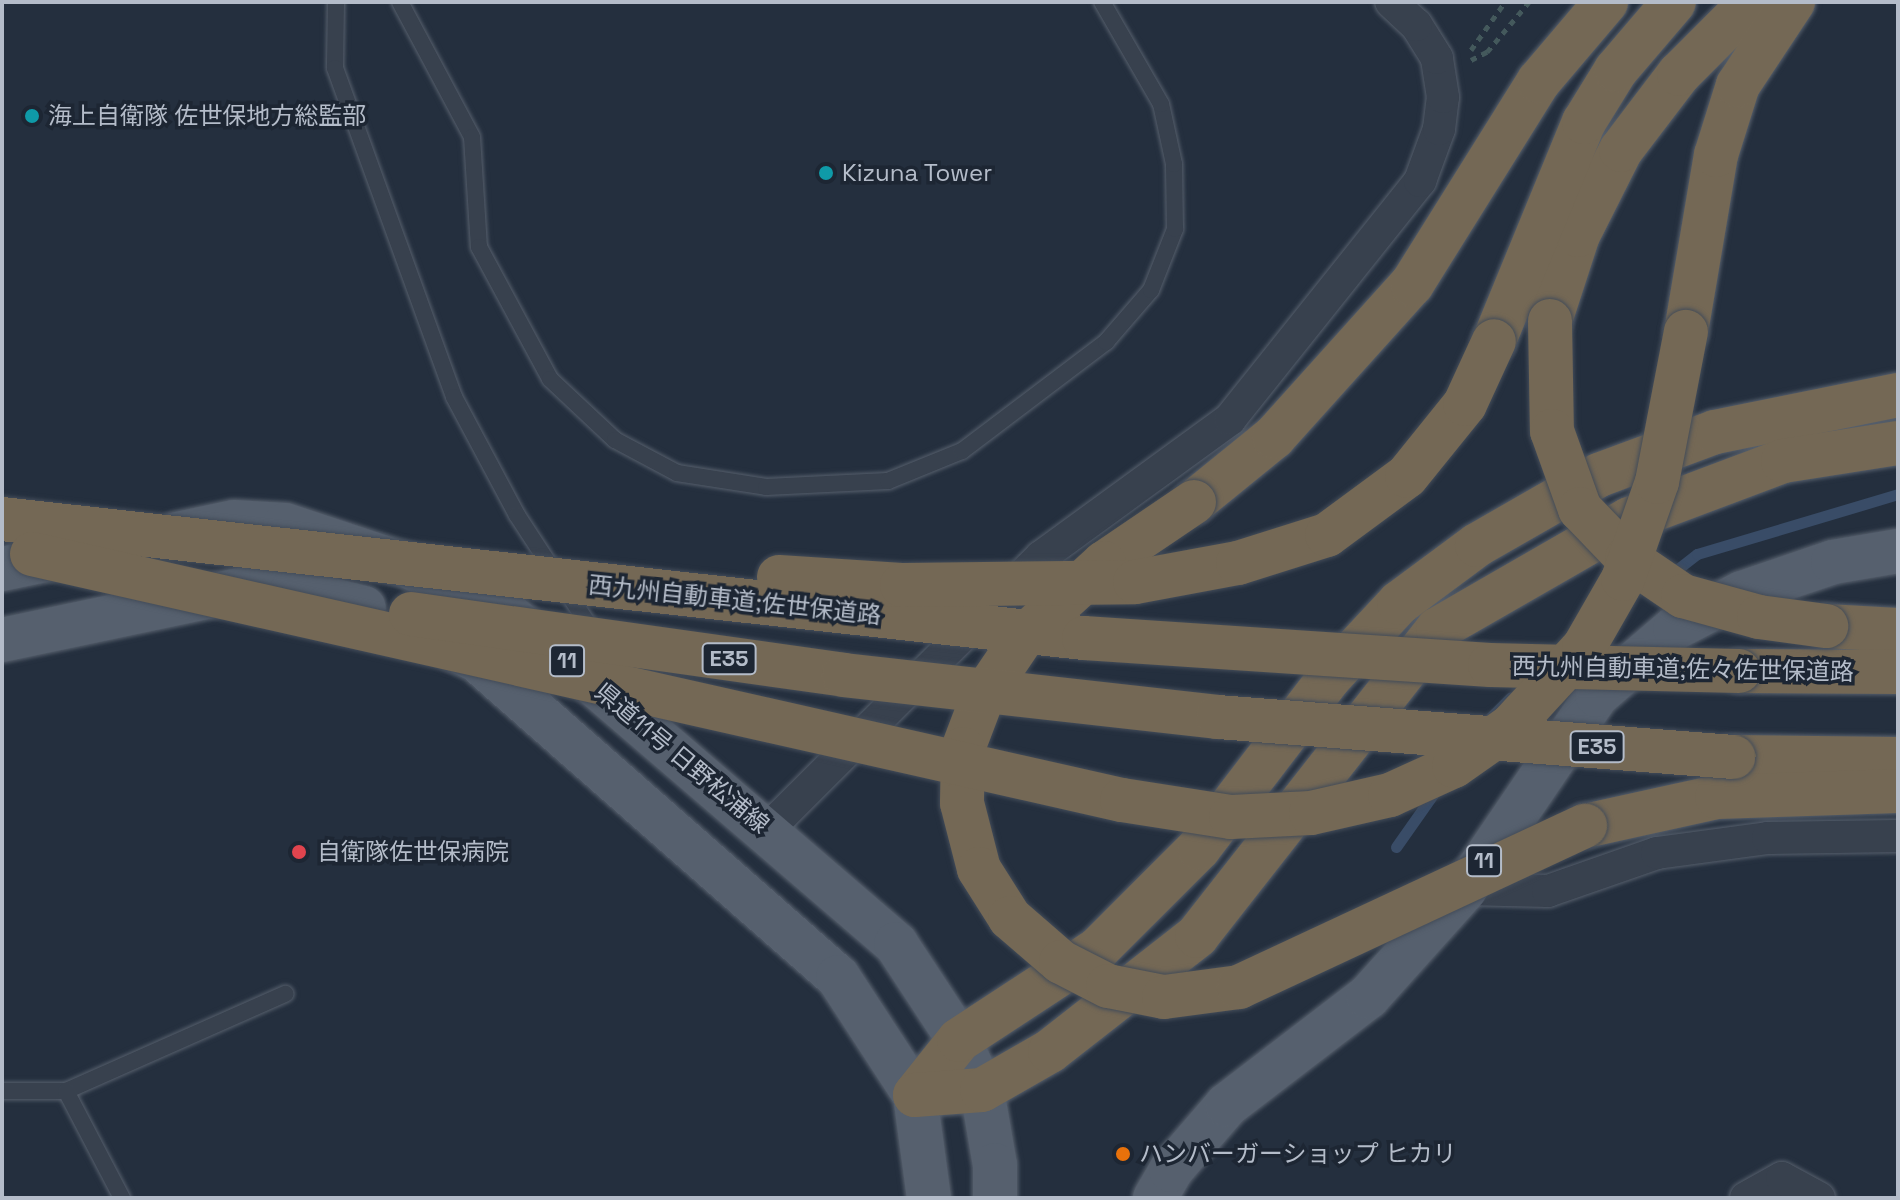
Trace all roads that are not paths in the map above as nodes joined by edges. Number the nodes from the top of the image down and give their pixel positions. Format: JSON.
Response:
{"nodes":[{"id":1,"x":336,"y":2,"type":"edge"},
{"id":2,"x":400,"y":2,"type":"edge"},
{"id":3,"x":1102,"y":2,"type":"edge"},
{"id":4,"x":1391,"y":2,"type":"edge"},
{"id":5,"x":1606,"y":2,"type":"edge"},
{"id":6,"x":1674,"y":2,"type":"edge"},
{"id":7,"x":1751,"y":2,"type":"edge"},
{"id":8,"x":1793,"y":2,"type":"edge"},
{"id":9,"x":1898,"y":395,"type":"edge"},
{"id":10,"x":1898,"y":443,"type":"edge"},
{"id":11,"x":2,"y":519,"type":"edge"},
{"id":12,"x":257,"y":546,"type":"junction"},
{"id":13,"x":1898,"y":551,"type":"edge"},
{"id":14,"x":12,"y":557,"type":"edge"},
{"id":15,"x":1898,"y":630,"type":"edge"},
{"id":16,"x":2,"y":640,"type":"edge"},
{"id":17,"x":1469,"y":664,"type":"joint"},
{"id":18,"x":1898,"y":672,"type":"edge"},
{"id":19,"x":666,"y":741,"type":"junction"},
{"id":20,"x":1898,"y":759,"type":"edge"},
{"id":21,"x":1898,"y":791,"type":"edge"},
{"id":22,"x":767,"y":830,"type":"junction"},
{"id":23,"x":1898,"y":836,"type":"edge"},
{"id":24,"x":1465,"y":889,"type":"junction"},
{"id":25,"x":285,"y":994,"type":"dead end"},
{"id":26,"x":959,"y":1040,"type":"junction"},
{"id":27,"x":982,"y":1090,"type":"junction"},
{"id":28,"x":2,"y":1091,"type":"edge"},
{"id":29,"x":66,"y":1091,"type":"junction"},
{"id":30,"x":915,"y":1095,"type":"junction"},
{"id":31,"x":122,"y":1198,"type":"edge"},
{"id":32,"x":929,"y":1198,"type":"edge"},
{"id":33,"x":995,"y":1198,"type":"edge"},
{"id":34,"x":1155,"y":1198,"type":"edge"},
{"id":35,"x":1746,"y":1198,"type":"edge"},
{"id":36,"x":1819,"y":1198,"type":"edge"}],
"edges":[{"from":1,"to":19,"type":"lane"},
{"from":2,"to":3,"type":"lane"},
{"from":4,"to":22,"type":"street"},
{"from":5,"to":21,"type":"highway","bridge":true},
{"from":6,"to":12,"type":"highway","bridge":true},
{"from":7,"to":15,"type":"highway","bridge":true},
{"from":8,"to":14,"type":"highway","bridge":true},
{"from":9,"to":26,"type":"highway"},
{"from":10,"to":27,"type":"highway"},
{"from":11,"to":12,"type":"highway","name":"西九州自動車道;佐世保道路","bridge":true},
{"from":12,"to":17,"type":"highway","name":"西九州自動車道;佐世保道路","bridge":true},
{"from":13,"to":24,"type":"main road","number":"11"},
{"from":14,"to":19,"type":"main road","name":"県道11号 日野松浦線","number":"11"},
{"from":14,"to":20,"type":"highway","number":"E35","bridge":true},
{"from":16,"to":30,"type":"main road","number":"11"},
{"from":17,"to":18,"type":"highway","name":"西九州自動車道;佐々佐世保道路","bridge":true},
{"from":19,"to":22,"type":"main road","name":"県道11号 日野松浦線","number":"11"},
{"from":22,"to":26,"type":"main road","name":"県道11号 日野松浦線","number":"11"},
{"from":23,"to":24,"type":"street"},
{"from":24,"to":34,"type":"main road","number":"11"},
{"from":25,"to":29,"type":"lane"},
{"from":26,"to":27,"type":"main road","name":"県道11号 日野松浦線","number":"11"},
{"from":26,"to":30,"type":"highway"},
{"from":27,"to":30,"type":"highway"},
{"from":27,"to":33,"type":"main road","name":"県道11号 日野松浦線","number":"11"},
{"from":28,"to":29,"type":"lane"},
{"from":29,"to":31,"type":"lane"},
{"from":30,"to":32,"type":"main road","number":"11"},
{"from":35,"to":36,"type":"street"}]}
